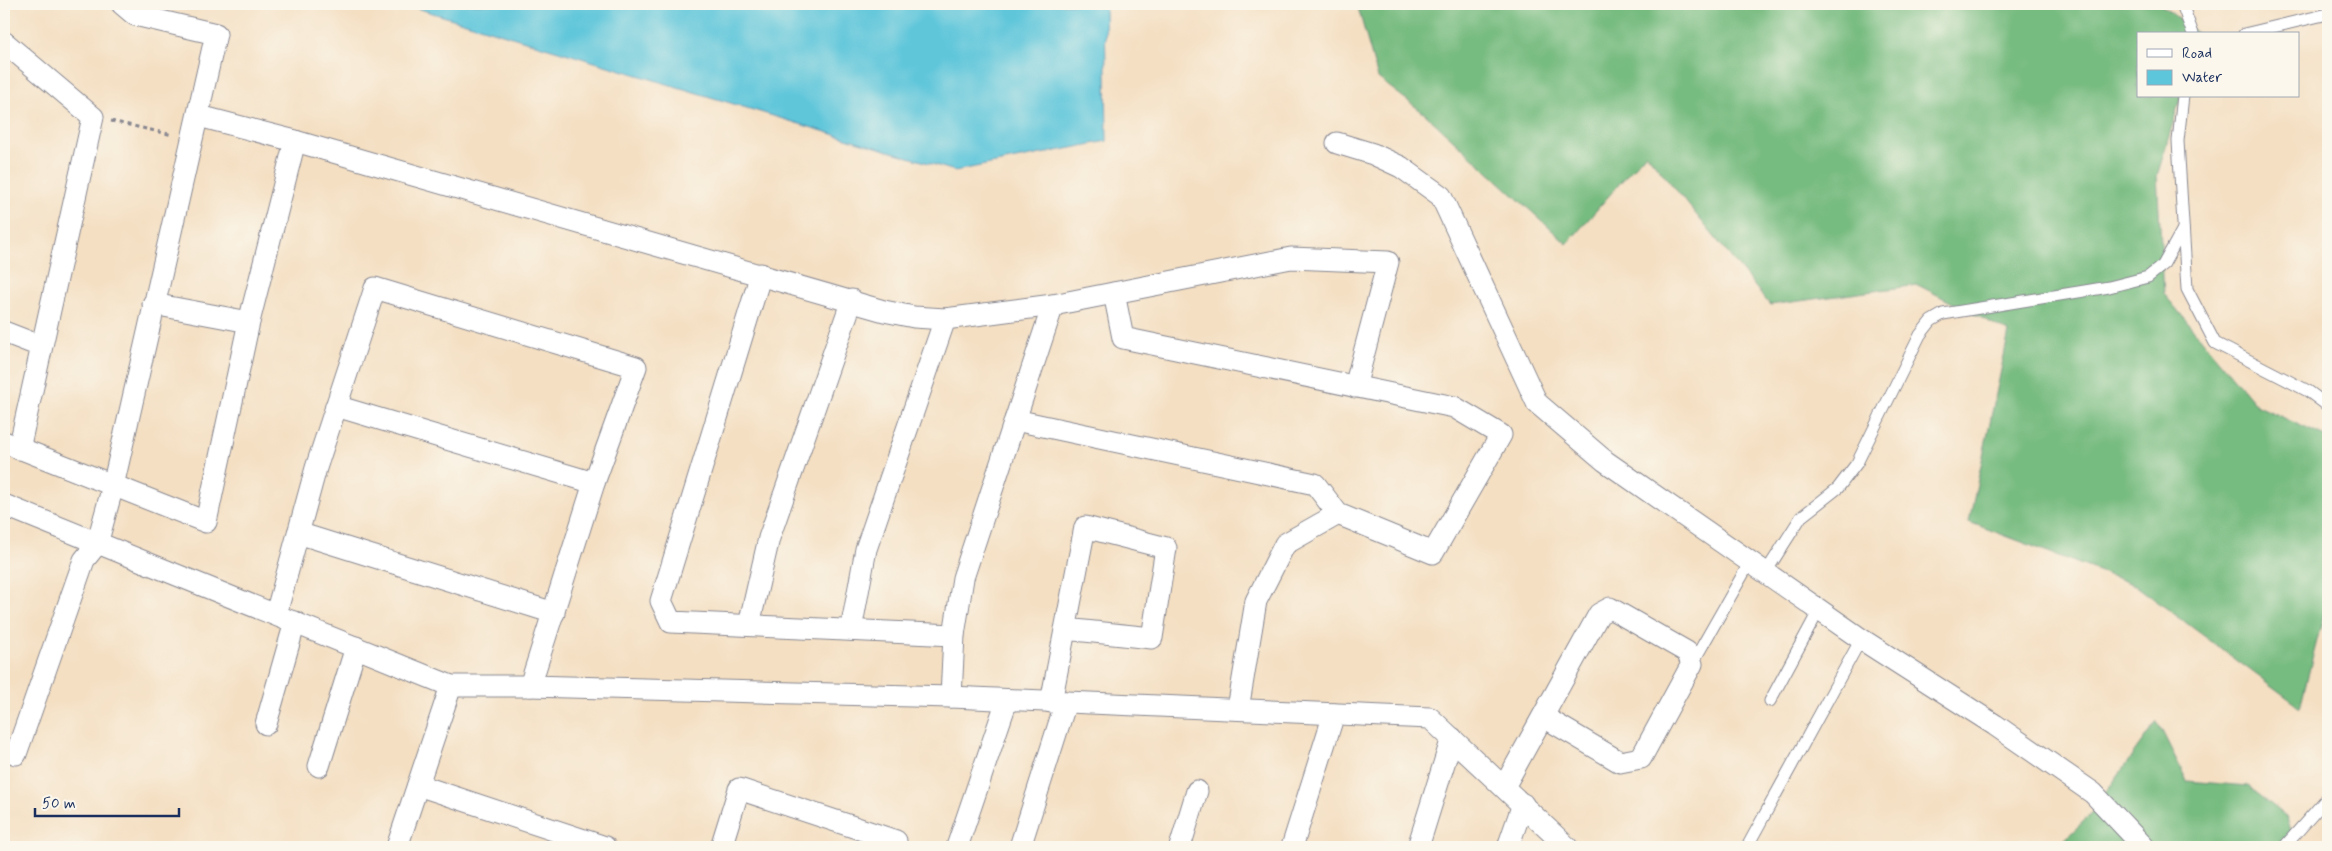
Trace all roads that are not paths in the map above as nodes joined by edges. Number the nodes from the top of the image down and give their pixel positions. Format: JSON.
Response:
{"nodes":[{"id":1,"x":122,"y":4,"type":"edge"},
{"id":2,"x":2182,"y":4,"type":"edge"},
{"id":3,"x":2328,"y":14,"type":"edge"},
{"id":4,"x":2192,"y":32,"type":"edge"},
{"id":5,"x":2252,"y":32,"type":"edge"},
{"id":6,"x":4,"y":42,"type":"edge"},
{"id":7,"x":2183,"y":98,"type":"edge"},
{"id":8,"x":199,"y":116,"type":"junction"},
{"id":9,"x":295,"y":141,"type":"junction"},
{"id":10,"x":1337,"y":143,"type":"dead end"},
{"id":11,"x":2183,"y":229,"type":"junction"},
{"id":12,"x":761,"y":274,"type":"junction"},
{"id":13,"x":1114,"y":293,"type":"junction"},
{"id":14,"x":852,"y":300,"type":"junction"},
{"id":15,"x":153,"y":304,"type":"junction"},
{"id":16,"x":1053,"y":305,"type":"junction"},
{"id":17,"x":945,"y":320,"type":"junction"},
{"id":18,"x":249,"y":322,"type":"junction"},
{"id":19,"x":4,"y":332,"type":"edge"},
{"id":20,"x":40,"y":346,"type":"junction"},
{"id":21,"x":1355,"y":387,"type":"junction"},
{"id":22,"x":336,"y":406,"type":"junction"},
{"id":23,"x":2328,"y":406,"type":"edge"},
{"id":24,"x":1015,"y":420,"type":"junction"},
{"id":25,"x":11,"y":445,"type":"edge"},
{"id":26,"x":594,"y":483,"type":"junction"},
{"id":27,"x":113,"y":486,"type":"junction"},
{"id":28,"x":4,"y":505,"type":"edge"},
{"id":29,"x":1338,"y":514,"type":"junction"},
{"id":30,"x":298,"y":533,"type":"junction"},
{"id":31,"x":97,"y":544,"type":"junction"},
{"id":32,"x":1758,"y":567,"type":"junction"},
{"id":33,"x":1819,"y":610,"type":"junction"},
{"id":34,"x":554,"y":613,"type":"junction"},
{"id":35,"x":286,"y":618,"type":"junction"},
{"id":36,"x":749,"y":625,"type":"junction"},
{"id":37,"x":1065,"y":629,"type":"junction"},
{"id":38,"x":851,"y":630,"type":"junction"},
{"id":39,"x":954,"y":635,"type":"junction"},
{"id":40,"x":1861,"y":639,"type":"junction"},
{"id":41,"x":356,"y":647,"type":"junction"},
{"id":42,"x":1692,"y":664,"type":"junction"},
{"id":43,"x":451,"y":686,"type":"junction"},
{"id":44,"x":530,"y":686,"type":"junction"},
{"id":45,"x":951,"y":698,"type":"junction"},
{"id":46,"x":1006,"y":700,"type":"junction"},
{"id":47,"x":1770,"y":701,"type":"dead end"},
{"id":48,"x":1058,"y":702,"type":"junction"},
{"id":49,"x":1238,"y":710,"type":"junction"},
{"id":50,"x":1334,"y":714,"type":"junction"},
{"id":51,"x":1544,"y":717,"type":"junction"},
{"id":52,"x":266,"y":724,"type":"dead end"},
{"id":53,"x":1452,"y":738,"type":"junction"},
{"id":54,"x":16,"y":754,"type":"dead end"},
{"id":55,"x":319,"y":766,"type":"dead end"},
{"id":56,"x":418,"y":785,"type":"junction"},
{"id":57,"x":1504,"y":787,"type":"junction"},
{"id":58,"x":1197,"y":791,"type":"dead end"},
{"id":59,"x":2328,"y":797,"type":"edge"},
{"id":60,"x":1523,"y":804,"type":"junction"},
{"id":61,"x":397,"y":847,"type":"edge"},
{"id":62,"x":605,"y":847,"type":"edge"},
{"id":63,"x":721,"y":847,"type":"edge"},
{"id":64,"x":895,"y":847,"type":"edge"},
{"id":65,"x":957,"y":847,"type":"edge"},
{"id":66,"x":1020,"y":847,"type":"edge"},
{"id":67,"x":1180,"y":847,"type":"edge"},
{"id":68,"x":1292,"y":847,"type":"edge"},
{"id":69,"x":1418,"y":847,"type":"edge"},
{"id":70,"x":1508,"y":847,"type":"edge"},
{"id":71,"x":1566,"y":847,"type":"edge"},
{"id":72,"x":1747,"y":847,"type":"edge"},
{"id":73,"x":2144,"y":847,"type":"edge"},
{"id":74,"x":2284,"y":847,"type":"edge"}],
"edges":[{"from":1,"to":8,"type":"street"},
{"from":2,"to":4,"type":"lane"},
{"from":3,"to":5,"type":"lane"},
{"from":6,"to":20,"type":"street"},
{"from":7,"to":11,"type":"lane"},
{"from":8,"to":9,"type":"street"},
{"from":8,"to":15,"type":"street"},
{"from":9,"to":12,"type":"street"},
{"from":9,"to":18,"type":"street"},
{"from":10,"to":32,"type":"street"},
{"from":11,"to":23,"type":"lane"},
{"from":11,"to":32,"type":"lane"},
{"from":12,"to":14,"type":"street"},
{"from":12,"to":36,"type":"street"},
{"from":13,"to":16,"type":"street"},
{"from":13,"to":21,"type":"street"},
{"from":13,"to":21,"type":"street"},
{"from":14,"to":17,"type":"street"},
{"from":14,"to":36,"type":"street"},
{"from":15,"to":18,"type":"street"},
{"from":15,"to":27,"type":"street"},
{"from":16,"to":17,"type":"street"},
{"from":16,"to":24,"type":"street"},
{"from":17,"to":38,"type":"street"},
{"from":18,"to":27,"type":"street"},
{"from":19,"to":20,"type":"street"},
{"from":20,"to":25,"type":"street"},
{"from":21,"to":29,"type":"street"},
{"from":22,"to":26,"type":"street"},
{"from":22,"to":26,"type":"street"},
{"from":22,"to":30,"type":"street"},
{"from":24,"to":29,"type":"street"},
{"from":24,"to":39,"type":"street"},
{"from":25,"to":27,"type":"street"},
{"from":26,"to":34,"type":"street"},
{"from":27,"to":31,"type":"street"},
{"from":28,"to":31,"type":"street"},
{"from":29,"to":49,"type":"street"},
{"from":30,"to":34,"type":"street"},
{"from":30,"to":35,"type":"street"},
{"from":31,"to":35,"type":"street"},
{"from":31,"to":54,"type":"street"},
{"from":32,"to":33,"type":"street"},
{"from":32,"to":42,"type":"lane"},
{"from":33,"to":40,"type":"street"},
{"from":33,"to":47,"type":"lane"},
{"from":34,"to":44,"type":"street"},
{"from":35,"to":41,"type":"street"},
{"from":35,"to":52,"type":"street"},
{"from":36,"to":38,"type":"street"},
{"from":37,"to":37,"type":"street"},
{"from":37,"to":48,"type":"street"},
{"from":38,"to":39,"type":"street"},
{"from":39,"to":45,"type":"street"},
{"from":40,"to":72,"type":"lane"},
{"from":40,"to":73,"type":"street"},
{"from":41,"to":43,"type":"street"},
{"from":41,"to":55,"type":"street"},
{"from":42,"to":51,"type":"street"},
{"from":42,"to":51,"type":"street"},
{"from":43,"to":44,"type":"street"},
{"from":43,"to":56,"type":"street"},
{"from":44,"to":45,"type":"street"},
{"from":45,"to":46,"type":"street"},
{"from":46,"to":48,"type":"street"},
{"from":46,"to":65,"type":"street"},
{"from":48,"to":49,"type":"street"},
{"from":48,"to":66,"type":"street"},
{"from":49,"to":50,"type":"street"},
{"from":50,"to":53,"type":"street"},
{"from":50,"to":68,"type":"street"},
{"from":51,"to":57,"type":"street"},
{"from":53,"to":57,"type":"street"},
{"from":53,"to":69,"type":"street"},
{"from":56,"to":61,"type":"street"},
{"from":56,"to":62,"type":"street"},
{"from":57,"to":60,"type":"street"},
{"from":58,"to":67,"type":"street"},
{"from":59,"to":74,"type":"lane"},
{"from":60,"to":70,"type":"street"},
{"from":60,"to":71,"type":"street"},
{"from":63,"to":64,"type":"street"}]}
